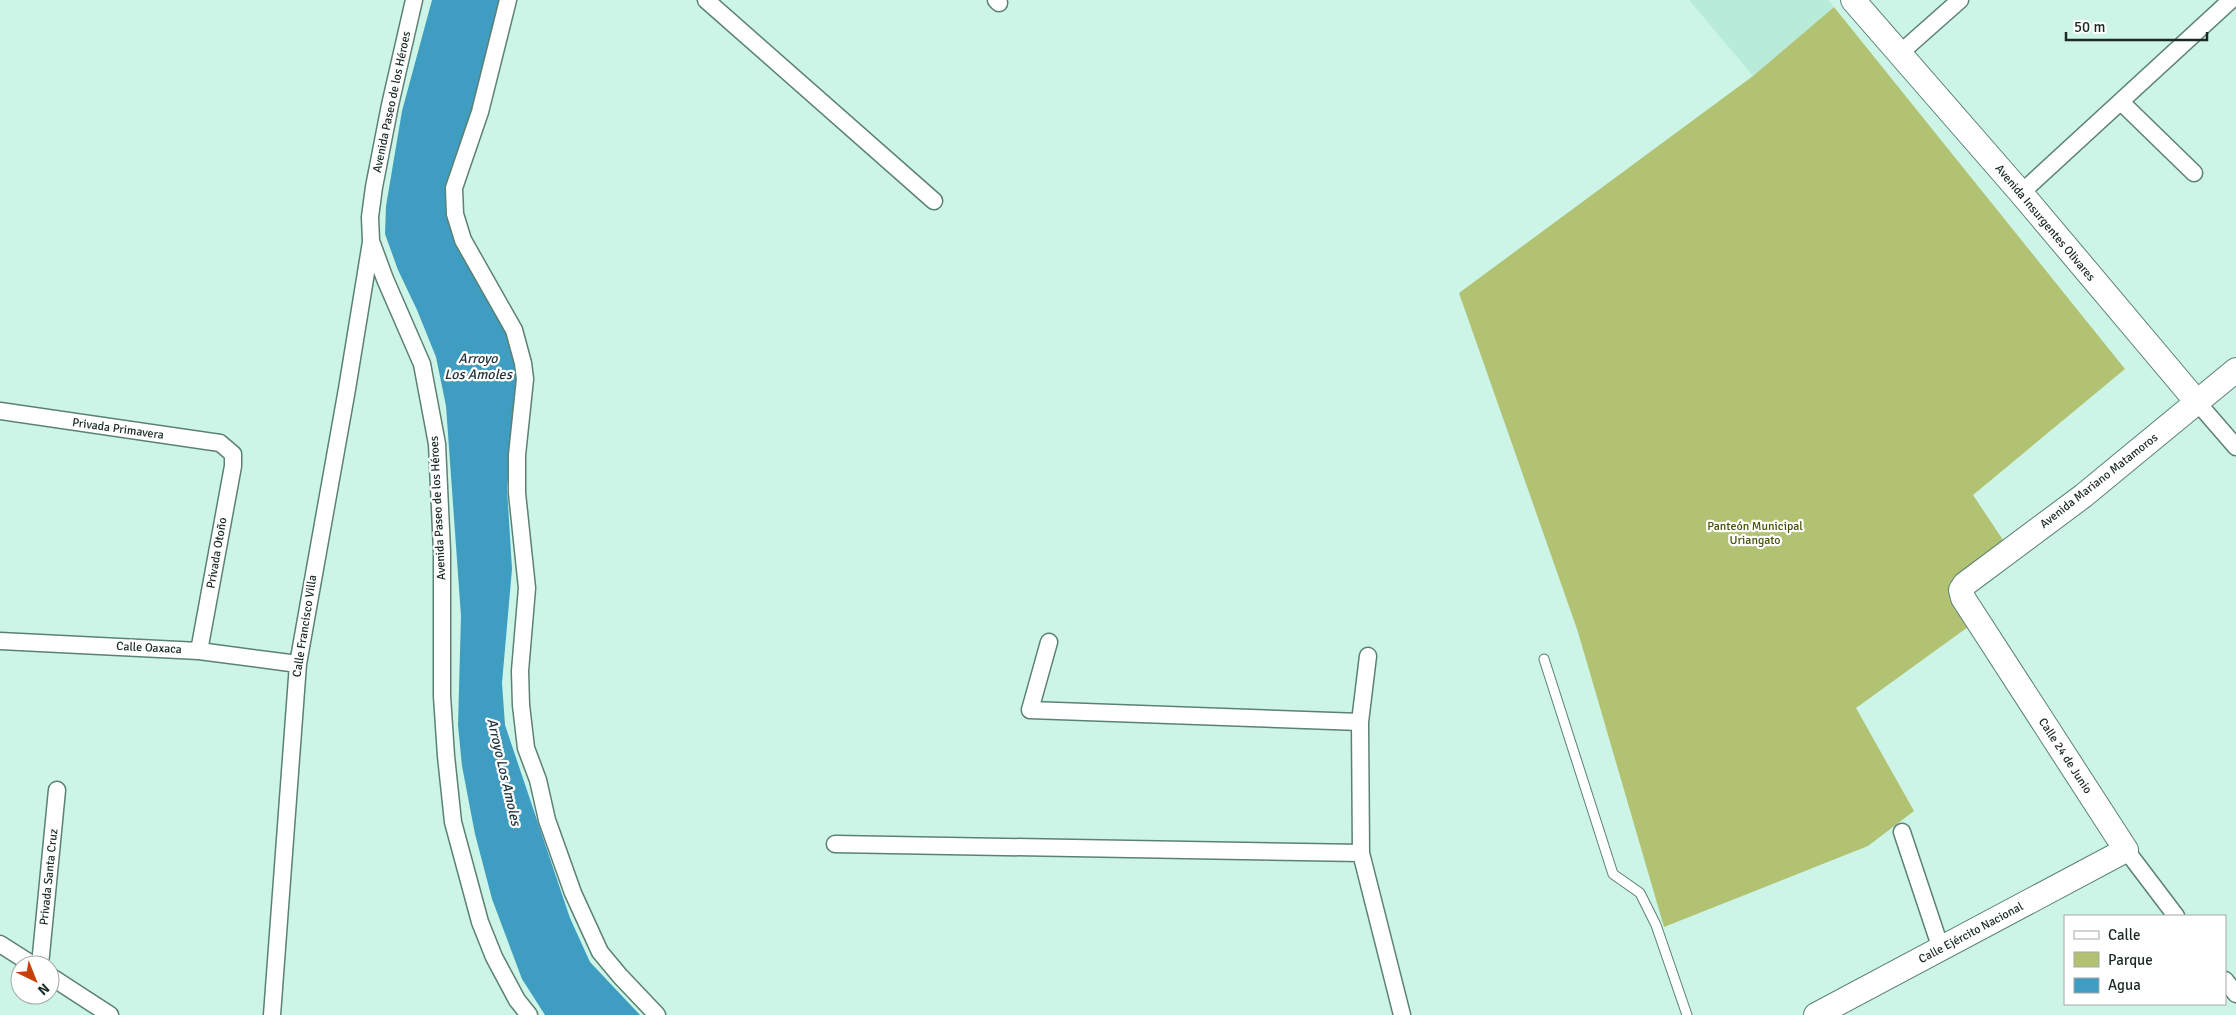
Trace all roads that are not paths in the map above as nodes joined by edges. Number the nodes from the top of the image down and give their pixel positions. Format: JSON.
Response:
{"nodes":[{"id":1,"x":414,"y":0,"type":"edge"},
{"id":2,"x":508,"y":0,"type":"edge"},
{"id":3,"x":706,"y":0,"type":"edge"},
{"id":4,"x":1853,"y":0,"type":"edge"},
{"id":5,"x":1960,"y":0,"type":"edge"},
{"id":6,"x":2231,"y":0,"type":"edge"},
{"id":7,"x":1900,"y":54,"type":"junction"},
{"id":8,"x":2121,"y":102,"type":"junction"},
{"id":9,"x":2194,"y":173,"type":"dead end"},
{"id":10,"x":2021,"y":193,"type":"junction"},
{"id":11,"x":934,"y":201,"type":"dead end"},
{"id":12,"x":371,"y":241,"type":"junction"},
{"id":13,"x":2236,"y":370,"type":"edge"},
{"id":14,"x":2197,"y":402,"type":"junction"},
{"id":15,"x":0,"y":411,"type":"edge"},
{"id":16,"x":2236,"y":447,"type":"edge"},
{"id":17,"x":233,"y":454,"type":"joint"},
{"id":18,"x":1961,"y":590,"type":"joint"},
{"id":19,"x":0,"y":642,"type":"edge"},
{"id":20,"x":1049,"y":642,"type":"dead end"},
{"id":21,"x":199,"y":651,"type":"junction"},
{"id":22,"x":1368,"y":656,"type":"dead end"},
{"id":23,"x":1544,"y":659,"type":"dead end"},
{"id":24,"x":298,"y":664,"type":"junction"},
{"id":25,"x":1360,"y":722,"type":"junction"},
{"id":26,"x":58,"y":790,"type":"dead end"},
{"id":27,"x":1902,"y":832,"type":"dead end"},
{"id":28,"x":835,"y":844,"type":"dead end"},
{"id":29,"x":2126,"y":850,"type":"junction"},
{"id":30,"x":1361,"y":854,"type":"junction"},
{"id":31,"x":2175,"y":915,"type":"edge"},
{"id":32,"x":0,"y":944,"type":"edge"},
{"id":33,"x":1941,"y":949,"type":"junction"},
{"id":34,"x":17,"y":955,"type":"edge"},
{"id":35,"x":41,"y":955,"type":"edge"},
{"id":36,"x":2226,"y":981,"type":"edge"},
{"id":37,"x":60,"y":982,"type":"edge"},
{"id":38,"x":2236,"y":994,"type":"edge"},
{"id":39,"x":110,"y":1015,"type":"edge"},
{"id":40,"x":272,"y":1015,"type":"edge"},
{"id":41,"x":529,"y":1015,"type":"edge"},
{"id":42,"x":657,"y":1015,"type":"edge"},
{"id":43,"x":1402,"y":1015,"type":"edge"},
{"id":44,"x":1687,"y":1015,"type":"edge"},
{"id":45,"x":1816,"y":1015,"type":"edge"}],
"edges":[{"from":1,"to":12,"type":"street","name":"Avenida Paseo de los Héroes"},
{"from":2,"to":42,"type":"street"},
{"from":3,"to":11,"type":"street"},
{"from":4,"to":7,"type":"street","name":"Avenida Insurgentes Olivares"},
{"from":5,"to":7,"type":"street"},
{"from":6,"to":8,"type":"street"},
{"from":7,"to":10,"type":"street","name":"Avenida Insurgentes Olivares"},
{"from":8,"to":9,"type":"street"},
{"from":8,"to":10,"type":"street"},
{"from":10,"to":14,"type":"street","name":"Avenida Insurgentes Olivares"},
{"from":12,"to":24,"type":"street","name":"Calle Francisco Villa"},
{"from":12,"to":41,"type":"street","name":"Avenida Paseo de los Héroes"},
{"from":13,"to":14,"type":"street","name":"Avenida Mariano Matamoros"},
{"from":14,"to":16,"type":"street","name":"Avenida Insurgentes Olivares"},
{"from":14,"to":18,"type":"street","name":"Avenida Mariano Matamoros"},
{"from":15,"to":17,"type":"street","name":"Privada Primavera"},
{"from":17,"to":21,"type":"street","name":"Privada Otoño"},
{"from":18,"to":29,"type":"street","name":"Calle 24 de Junio"},
{"from":19,"to":21,"type":"street","name":"Calle Oaxaca"},
{"from":20,"to":25,"type":"street"},
{"from":21,"to":24,"type":"street","name":"Calle Oaxaca"},
{"from":22,"to":25,"type":"street"},
{"from":23,"to":44,"type":"lane"},
{"from":24,"to":40,"type":"street","name":"Calle Francisco Villa"},
{"from":25,"to":30,"type":"street"},
{"from":26,"to":35,"type":"street","name":"Privada Santa Cruz"},
{"from":27,"to":33,"type":"street"},
{"from":28,"to":30,"type":"street"},
{"from":29,"to":31,"type":"street","name":"Calle 24 de Junio"},
{"from":29,"to":33,"type":"street","name":"Calle Ejército Nacional"},
{"from":30,"to":43,"type":"street"},
{"from":32,"to":34,"type":"street"},
{"from":33,"to":45,"type":"street","name":"Calle Ejército Nacional"},
{"from":36,"to":38,"type":"street"},
{"from":37,"to":39,"type":"street"}]}
